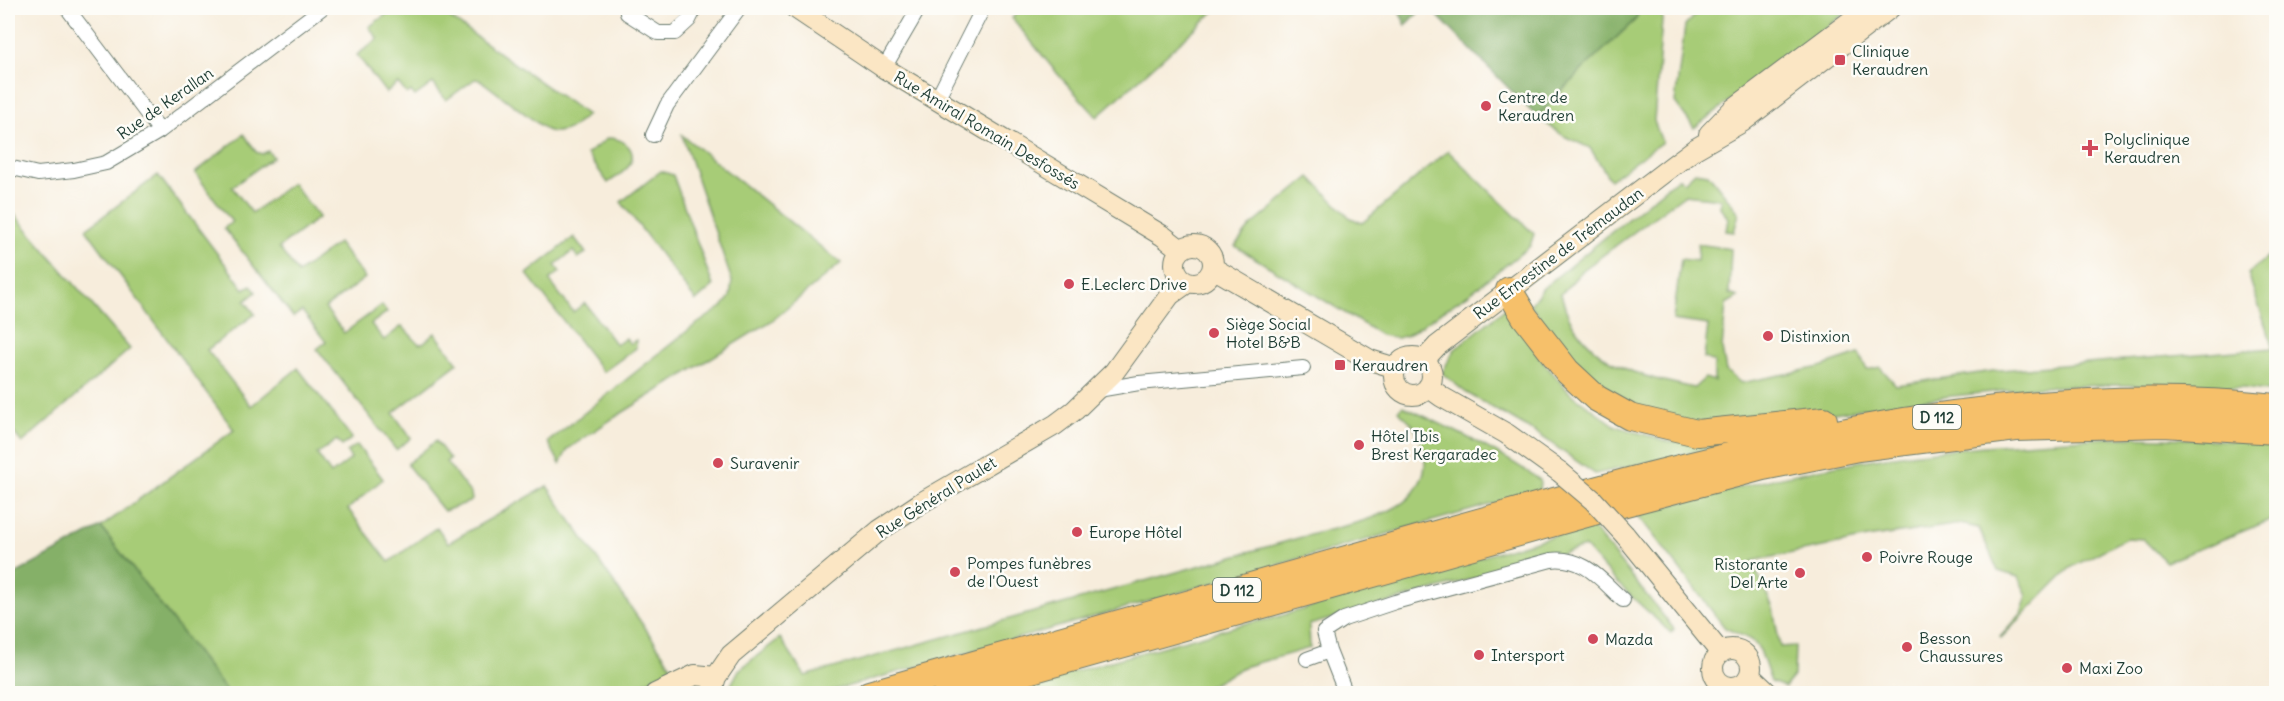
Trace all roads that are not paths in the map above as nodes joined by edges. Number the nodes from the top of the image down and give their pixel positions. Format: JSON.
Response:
{"nodes":[{"id":1,"x":322,"y":8,"type":"edge"},
{"id":2,"x":695,"y":8,"type":"edge"},
{"id":3,"x":739,"y":8,"type":"edge"},
{"id":4,"x":795,"y":8,"type":"edge"},
{"id":5,"x":919,"y":8,"type":"edge"},
{"id":6,"x":983,"y":8,"type":"edge"},
{"id":7,"x":1868,"y":8,"type":"edge"},
{"id":8,"x":1890,"y":8,"type":"edge"},
{"id":9,"x":73,"y":10,"type":"edge"},
{"id":10,"x":627,"y":13,"type":"dead end"},
{"id":11,"x":884,"y":68,"type":"junction"},
{"id":12,"x":936,"y":101,"type":"junction"},
{"id":13,"x":160,"y":131,"type":"junction"},
{"id":14,"x":653,"y":135,"type":"dead end"},
{"id":15,"x":1695,"y":149,"type":"junction"},
{"id":16,"x":8,"y":167,"type":"edge"},
{"id":17,"x":1181,"y":250,"type":"junction"},
{"id":18,"x":1213,"y":268,"type":"junction"},
{"id":19,"x":1181,"y":278,"type":"junction"},
{"id":20,"x":1509,"y":290,"type":"junction"},
{"id":21,"x":1424,"y":360,"type":"junction"},
{"id":22,"x":1303,"y":368,"type":"dead end"},
{"id":23,"x":1396,"y":368,"type":"junction"},
{"id":24,"x":1428,"y":387,"type":"junction"},
{"id":25,"x":1098,"y":390,"type":"junction"},
{"id":26,"x":2019,"y":405,"type":"junction"},
{"id":27,"x":2277,"y":407,"type":"edge"},
{"id":28,"x":2277,"y":431,"type":"edge"},
{"id":29,"x":1623,"y":600,"type":"dead end"},
{"id":30,"x":1329,"y":651,"type":"junction"},
{"id":31,"x":1720,"y":652,"type":"junction"},
{"id":32,"x":1306,"y":659,"type":"dead end"},
{"id":33,"x":1745,"y":685,"type":"edge"},
{"id":34,"x":714,"y":686,"type":"edge"},
{"id":35,"x":1711,"y":688,"type":"edge"},
{"id":36,"x":656,"y":693,"type":"edge"},
{"id":37,"x":869,"y":693,"type":"edge"},
{"id":38,"x":946,"y":693,"type":"edge"},
{"id":39,"x":1346,"y":693,"type":"edge"},
{"id":40,"x":1769,"y":693,"type":"edge"}],
"edges":[{"from":1,"to":13,"type":"street","name":"Rue de Kerallan"},
{"from":2,"to":10,"type":"street"},
{"from":3,"to":14,"type":"street"},
{"from":4,"to":11,"type":"street","name":"Rue Amiral Romain Desfossés"},
{"from":5,"to":11,"type":"street"},
{"from":6,"to":12,"type":"street"},
{"from":7,"to":15,"type":"street","name":"Rue Ernestine de Trémaudan"},
{"from":8,"to":15,"type":"street","name":"Rue Ernestine de Trémaudan"},
{"from":9,"to":13,"type":"street"},
{"from":11,"to":12,"type":"street","name":"Rue Amiral Romain Desfossés"},
{"from":12,"to":17,"type":"street","name":"Rue Amiral Romain Desfossés"},
{"from":13,"to":16,"type":"street","name":"Rue de Kerallan"},
{"from":15,"to":20,"type":"street","name":"Rue Ernestine de Trémaudan"},
{"from":17,"to":18,"type":"street"},
{"from":17,"to":19,"type":"street"},
{"from":18,"to":19,"type":"street"},
{"from":18,"to":23,"type":"street"},
{"from":19,"to":25,"type":"street","name":"Rue Général Paulet"},
{"from":20,"to":21,"type":"street","name":"Rue Ernestine de Trémaudan"},
{"from":20,"to":26,"type":"highway"},
{"from":21,"to":23,"type":"street"},
{"from":21,"to":24,"type":"street"},
{"from":22,"to":25,"type":"street"},
{"from":23,"to":24,"type":"street"},
{"from":24,"to":31,"type":"street","bridge":true},
{"from":25,"to":34,"type":"street","name":"Rue Général Paulet"},
{"from":26,"to":27,"type":"highway","number":"D 112"},
{"from":26,"to":37,"type":"highway","number":"D 112"},
{"from":28,"to":38,"type":"highway","number":"D 112"},
{"from":29,"to":30,"type":"street"},
{"from":30,"to":32,"type":"street"},
{"from":30,"to":39,"type":"street"},
{"from":31,"to":33,"type":"street"},
{"from":31,"to":35,"type":"street"},
{"from":33,"to":35,"type":"street"},
{"from":33,"to":40,"type":"street"},
{"from":34,"to":36,"type":"street"}]}
